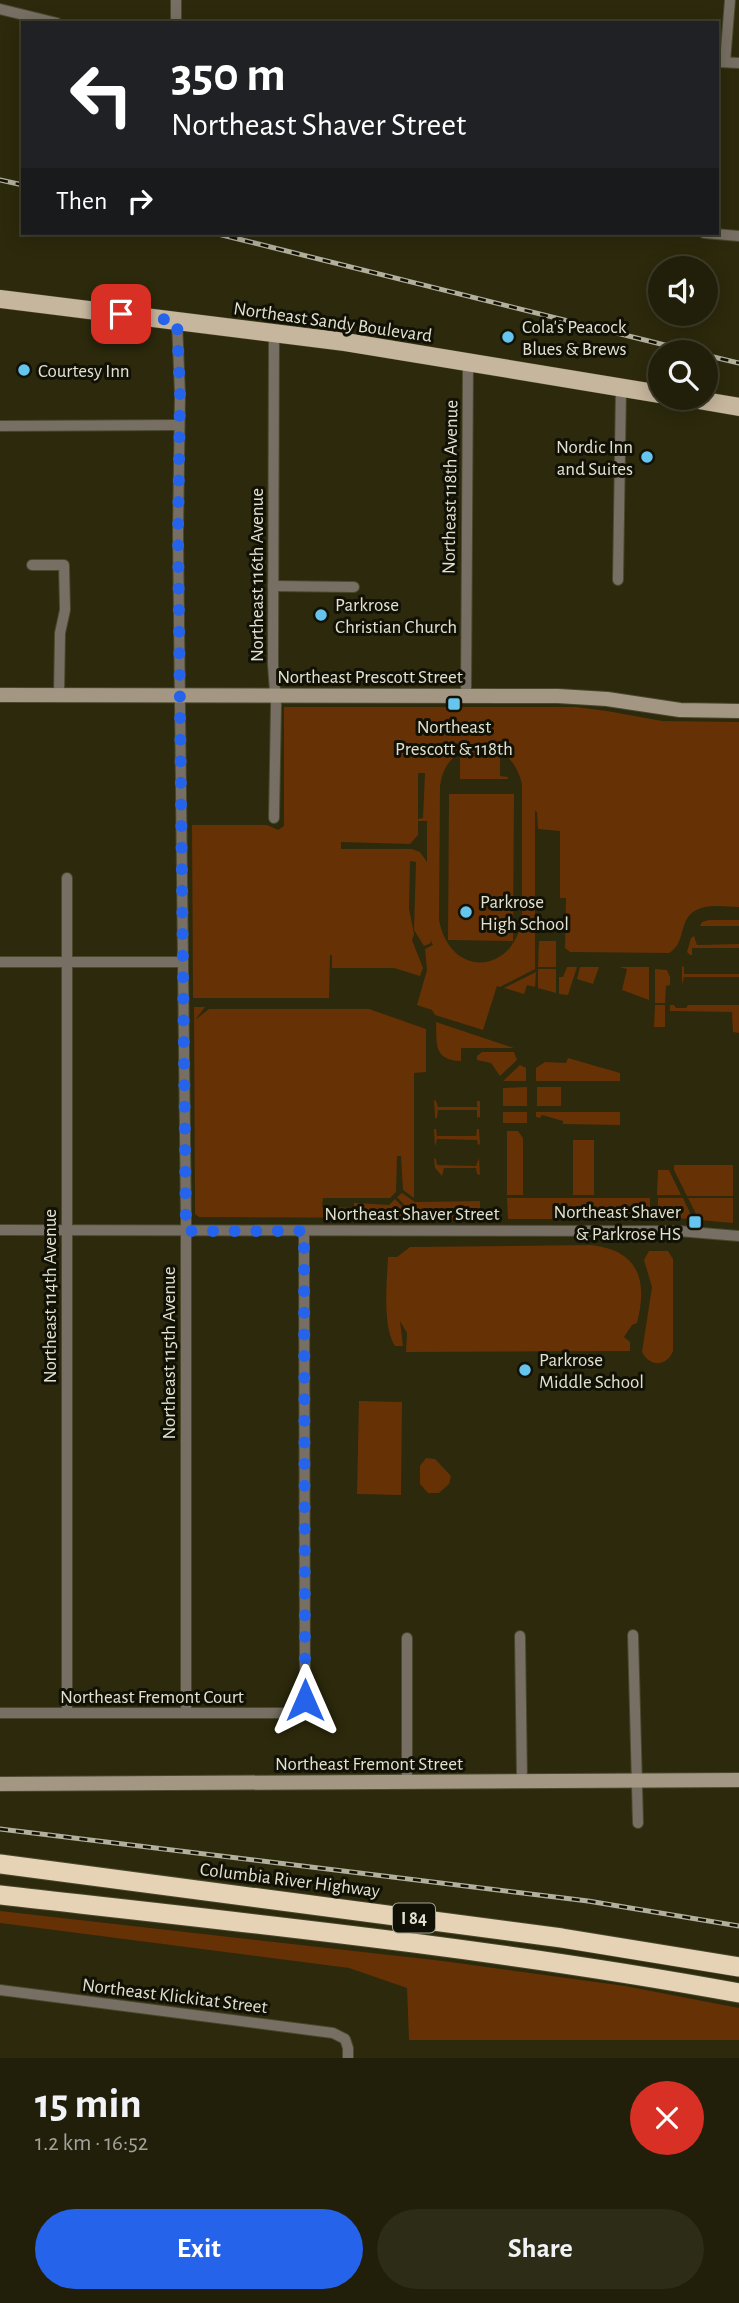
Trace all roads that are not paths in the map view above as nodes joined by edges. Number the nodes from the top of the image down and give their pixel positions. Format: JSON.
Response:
{"nodes":[{"id":1,"x":176,"y":0,"type":"edge"},
{"id":2,"x":730,"y":0,"type":"edge"},
{"id":3,"x":0,"y":9,"type":"edge"},
{"id":4,"x":49,"y":21,"type":"edge"},
{"id":5,"x":176,"y":21,"type":"edge"},
{"id":6,"x":721,"y":62,"type":"edge"},
{"id":7,"x":739,"y":63,"type":"edge"},
{"id":8,"x":719,"y":234,"type":"edge"},
{"id":9,"x":739,"y":236,"type":"edge"},
{"id":10,"x":0,"y":299,"type":"edge"},
{"id":11,"x":177,"y":321,"type":"junction"},
{"id":12,"x":274,"y":333,"type":"junction"},
{"id":13,"x":468,"y":362,"type":"junction"},
{"id":14,"x":621,"y":387,"type":"junction"},
{"id":15,"x":648,"y":392,"type":"edge"},
{"id":16,"x":718,"y":403,"type":"edge"},
{"id":17,"x":739,"y":407,"type":"edge"},
{"id":18,"x":179,"y":425,"type":"junction"},
{"id":19,"x":0,"y":426,"type":"edge"},
{"id":20,"x":32,"y":565,"type":"dead end"},
{"id":21,"x":618,"y":580,"type":"dead end"},
{"id":22,"x":273,"y":586,"type":"junction"},
{"id":23,"x":354,"y":587,"type":"dead end"},
{"id":24,"x":59,"y":694,"type":"junction"},
{"id":25,"x":0,"y":695,"type":"edge"},
{"id":26,"x":180,"y":695,"type":"junction"},
{"id":27,"x":275,"y":695,"type":"junction"},
{"id":28,"x":466,"y":696,"type":"junction"},
{"id":29,"x":739,"y":711,"type":"edge"},
{"id":30,"x":274,"y":818,"type":"dead end"},
{"id":31,"x":67,"y":878,"type":"dead end"},
{"id":32,"x":0,"y":962,"type":"edge"},
{"id":33,"x":67,"y":962,"type":"junction"},
{"id":34,"x":183,"y":962,"type":"junction"},
{"id":35,"x":0,"y":1230,"type":"edge"},
{"id":36,"x":66,"y":1230,"type":"junction"},
{"id":37,"x":186,"y":1231,"type":"junction"},
{"id":38,"x":304,"y":1231,"type":"junction"},
{"id":39,"x":739,"y":1236,"type":"edge"},
{"id":40,"x":633,"y":1635,"type":"dead end"},
{"id":41,"x":520,"y":1636,"type":"dead end"},
{"id":42,"x":407,"y":1637,"type":"dead end"},
{"id":43,"x":0,"y":1713,"type":"edge"},
{"id":44,"x":67,"y":1713,"type":"junction"},
{"id":45,"x":186,"y":1713,"type":"junction"},
{"id":46,"x":636,"y":1780,"type":"junction"},
{"id":47,"x":739,"y":1780,"type":"edge"},
{"id":48,"x":522,"y":1781,"type":"junction"},
{"id":49,"x":407,"y":1782,"type":"junction"},
{"id":50,"x":0,"y":1784,"type":"edge"},
{"id":51,"x":638,"y":1824,"type":"dead end"},
{"id":52,"x":0,"y":1864,"type":"edge"},
{"id":53,"x":0,"y":1895,"type":"edge"},
{"id":54,"x":739,"y":1967,"type":"edge"},
{"id":55,"x":624,"y":1972,"type":"junction"},
{"id":56,"x":0,"y":1990,"type":"edge"},
{"id":57,"x":739,"y":1993,"type":"edge"},
{"id":58,"x":739,"y":2000,"type":"edge"},
{"id":59,"x":348,"y":2058,"type":"edge"}],
"edges":[{"from":1,"to":5,"type":"street"},
{"from":2,"to":6,"type":"street"},
{"from":3,"to":4,"type":"street"},
{"from":6,"to":7,"type":"street"},
{"from":8,"to":9,"type":"street"},
{"from":10,"to":11,"type":"main road","name":"Northeast Sandy Boulevard"},
{"from":11,"to":12,"type":"main road","name":"Northeast Sandy Boulevard"},
{"from":11,"to":18,"type":"street","name":"Northeast 115th Avenue"},
{"from":12,"to":13,"type":"main road","name":"Northeast Sandy Boulevard"},
{"from":12,"to":22,"type":"street","name":"Northeast 116th Avenue"},
{"from":13,"to":14,"type":"main road","name":"Northeast Sandy Boulevard"},
{"from":13,"to":28,"type":"street","name":"Northeast 118th Avenue"},
{"from":14,"to":15,"type":"main road","name":"Northeast Sandy Boulevard"},
{"from":14,"to":21,"type":"street"},
{"from":16,"to":17,"type":"main road"},
{"from":18,"to":19,"type":"street"},
{"from":18,"to":26,"type":"street","name":"Northeast 115th Avenue"},
{"from":20,"to":24,"type":"street"},
{"from":22,"to":23,"type":"street"},
{"from":22,"to":27,"type":"street","name":"Northeast 116th Avenue"},
{"from":24,"to":25,"type":"street","name":"Northeast Prescott Street"},
{"from":24,"to":26,"type":"street","name":"Northeast Prescott Street"},
{"from":26,"to":27,"type":"street","name":"Northeast Prescott Street"},
{"from":26,"to":34,"type":"street","name":"Northeast 115th Avenue"},
{"from":27,"to":28,"type":"street","name":"Northeast Prescott Street"},
{"from":27,"to":30,"type":"street","name":"Northeast 116th Avenue"},
{"from":28,"to":29,"type":"street","name":"Northeast Prescott Street"},
{"from":31,"to":33,"type":"street","name":"Northeast 114th Avenue"},
{"from":32,"to":33,"type":"street"},
{"from":33,"to":34,"type":"street"},
{"from":33,"to":36,"type":"street","name":"Northeast 114th Avenue"},
{"from":34,"to":37,"type":"street","name":"Northeast 115th Avenue"},
{"from":35,"to":36,"type":"street","name":"Northeast Shaver Street"},
{"from":36,"to":37,"type":"street","name":"Northeast Shaver Street"},
{"from":36,"to":44,"type":"street","name":"Northeast 114th Avenue"},
{"from":37,"to":38,"type":"street","name":"Northeast Shaver Street"},
{"from":37,"to":45,"type":"street","name":"Northeast 115th Avenue"},
{"from":38,"to":39,"type":"street","name":"Northeast Shaver Street"},
{"from":38,"to":45,"type":"street","name":"Northeast Fremont Court"},
{"from":40,"to":46,"type":"street"},
{"from":41,"to":48,"type":"street"},
{"from":42,"to":49,"type":"street"},
{"from":43,"to":44,"type":"street","name":"Northeast Fremont Court"},
{"from":44,"to":45,"type":"street","name":"Northeast Fremont Court"},
{"from":46,"to":47,"type":"street","name":"Northeast Fremont Street"},
{"from":46,"to":48,"type":"street","name":"Northeast Fremont Street"},
{"from":46,"to":51,"type":"street"},
{"from":48,"to":49,"type":"street","name":"Northeast Fremont Street"},
{"from":49,"to":50,"type":"street","name":"Northeast Fremont Street"},
{"from":52,"to":54,"type":"highway","name":"Columbia River Highway","number":"I 84"},
{"from":53,"to":55,"type":"highway","number":"I 84"},
{"from":55,"to":57,"type":"highway","number":"I 84"},
{"from":55,"to":58,"type":"highway"},
{"from":56,"to":59,"type":"street","name":"Northeast Klickitat Street"}]}
